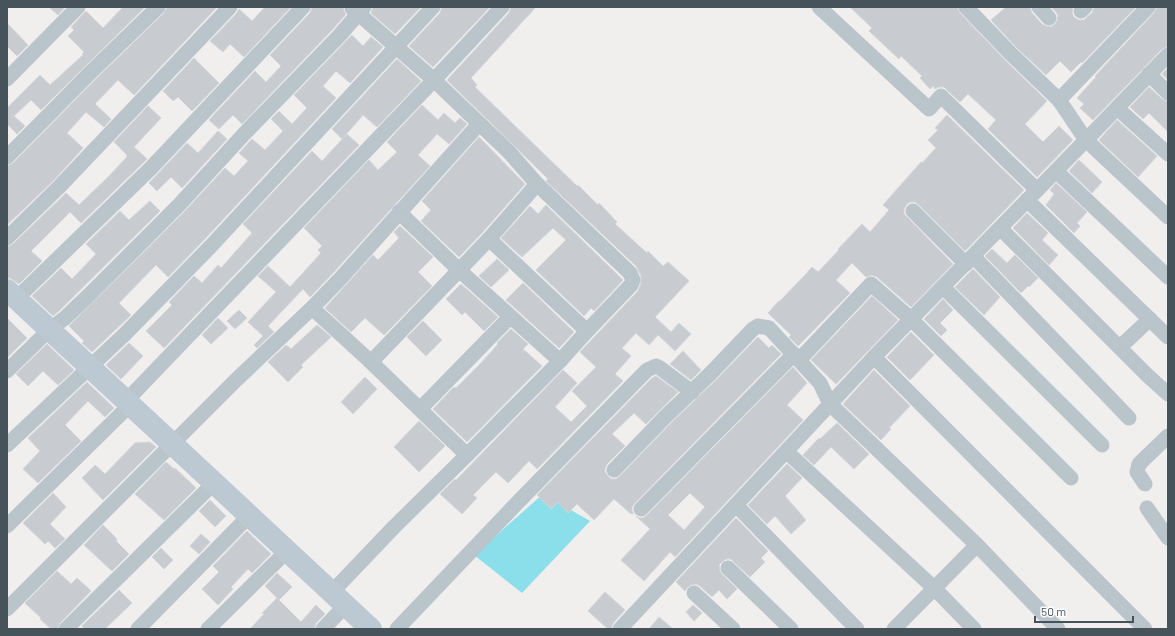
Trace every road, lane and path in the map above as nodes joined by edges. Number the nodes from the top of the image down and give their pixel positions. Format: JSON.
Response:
{"nodes":[{"id":1,"x":78,"y":7,"type":"edge"},
{"id":2,"x":158,"y":7,"type":"edge"},
{"id":3,"x":230,"y":7,"type":"edge"},
{"id":4,"x":303,"y":7,"type":"edge"},
{"id":5,"x":433,"y":7,"type":"edge"},
{"id":6,"x":502,"y":7,"type":"edge"},
{"id":7,"x":819,"y":7,"type":"edge"},
{"id":8,"x":966,"y":7,"type":"edge"},
{"id":9,"x":1039,"y":7,"type":"edge"},
{"id":10,"x":1148,"y":7,"type":"edge"},
{"id":11,"x":358,"y":9,"type":"edge"},
{"id":12,"x":1049,"y":18,"type":"dead end"},
{"id":13,"x":396,"y":46,"type":"junction"},
{"id":14,"x":1168,"y":55,"type":"edge"},
{"id":15,"x":1149,"y":74,"type":"junction"},
{"id":16,"x":7,"y":80,"type":"edge"},
{"id":17,"x":434,"y":80,"type":"junction"},
{"id":18,"x":1168,"y":93,"type":"edge"},
{"id":19,"x":1059,"y":100,"type":"junction"},
{"id":20,"x":1117,"y":108,"type":"junction"},
{"id":21,"x":479,"y":124,"type":"junction"},
{"id":22,"x":1086,"y":140,"type":"junction"},
{"id":23,"x":1168,"y":154,"type":"edge"},
{"id":24,"x":7,"y":157,"type":"edge"},
{"id":25,"x":1056,"y":170,"type":"junction"},
{"id":26,"x":537,"y":184,"type":"junction"},
{"id":27,"x":1032,"y":195,"type":"junction"},
{"id":28,"x":913,"y":211,"type":"dead end"},
{"id":29,"x":399,"y":212,"type":"junction"},
{"id":30,"x":1168,"y":217,"type":"edge"},
{"id":31,"x":1000,"y":228,"type":"junction"},
{"id":32,"x":7,"y":238,"type":"edge"},
{"id":33,"x":489,"y":239,"type":"junction"},
{"id":34,"x":969,"y":260,"type":"junction"},
{"id":35,"x":459,"y":270,"type":"junction"},
{"id":36,"x":1168,"y":277,"type":"edge"},
{"id":37,"x":943,"y":286,"type":"junction"},
{"id":38,"x":12,"y":294,"type":"edge"},
{"id":39,"x":312,"y":308,"type":"junction"},
{"id":40,"x":510,"y":317,"type":"junction"},
{"id":41,"x":1150,"y":319,"type":"junction"},
{"id":42,"x":912,"y":320,"type":"junction"},
{"id":43,"x":49,"y":330,"type":"junction"},
{"id":44,"x":587,"y":331,"type":"junction"},
{"id":45,"x":1168,"y":337,"type":"edge"},
{"id":46,"x":1120,"y":347,"type":"junction"},
{"id":47,"x":797,"y":357,"type":"junction"},
{"id":48,"x":874,"y":358,"type":"junction"},
{"id":49,"x":560,"y":361,"type":"junction"},
{"id":50,"x":371,"y":362,"type":"junction"},
{"id":51,"x":89,"y":367,"type":"junction"},
{"id":52,"x":7,"y":371,"type":"edge"},
{"id":53,"x":692,"y":392,"type":"junction"},
{"id":54,"x":1168,"y":394,"type":"edge"},
{"id":55,"x":128,"y":403,"type":"junction"},
{"id":56,"x":830,"y":404,"type":"junction"},
{"id":57,"x":420,"y":409,"type":"junction"},
{"id":58,"x":1129,"y":418,"type":"dead end"},
{"id":59,"x":1168,"y":436,"type":"edge"},
{"id":60,"x":7,"y":445,"type":"edge"},
{"id":61,"x":172,"y":445,"type":"junction"},
{"id":62,"x":1102,"y":445,"type":"dead end"},
{"id":63,"x":787,"y":452,"type":"junction"},
{"id":64,"x":467,"y":455,"type":"junction"},
{"id":65,"x":614,"y":470,"type":"dead end"},
{"id":66,"x":1071,"y":478,"type":"dead end"},
{"id":67,"x":214,"y":483,"type":"junction"},
{"id":68,"x":1145,"y":484,"type":"dead end"},
{"id":69,"x":736,"y":505,"type":"junction"},
{"id":70,"x":1146,"y":508,"type":"dead end"},
{"id":71,"x":641,"y":509,"type":"dead end"},
{"id":72,"x":249,"y":516,"type":"junction"},
{"id":73,"x":7,"y":526,"type":"edge"},
{"id":74,"x":1168,"y":538,"type":"edge"},
{"id":75,"x":976,"y":545,"type":"junction"},
{"id":76,"x":287,"y":551,"type":"junction"},
{"id":77,"x":728,"y":568,"type":"dead end"},
{"id":78,"x":934,"y":588,"type":"junction"},
{"id":79,"x":694,"y":593,"type":"dead end"},
{"id":80,"x":339,"y":599,"type":"junction"},
{"id":81,"x":7,"y":609,"type":"edge"},
{"id":82,"x":66,"y":629,"type":"edge"},
{"id":83,"x":138,"y":629,"type":"edge"},
{"id":84,"x":208,"y":629,"type":"edge"},
{"id":85,"x":323,"y":629,"type":"edge"},
{"id":86,"x":371,"y":629,"type":"edge"},
{"id":87,"x":397,"y":629,"type":"edge"},
{"id":88,"x":620,"y":629,"type":"edge"},
{"id":89,"x":733,"y":629,"type":"edge"},
{"id":90,"x":791,"y":629,"type":"edge"},
{"id":91,"x":857,"y":629,"type":"edge"},
{"id":92,"x":894,"y":629,"type":"edge"},
{"id":93,"x":974,"y":629,"type":"edge"},
{"id":94,"x":1058,"y":629,"type":"edge"},
{"id":95,"x":1145,"y":629,"type":"edge"}],
"edges":[{"from":1,"to":16,"type":"street"},
{"from":2,"to":24,"type":"street"},
{"from":3,"to":32,"type":"street"},
{"from":4,"to":38,"type":"street"},
{"from":5,"to":13,"type":"street"},
{"from":6,"to":17,"type":"street"},
{"from":7,"to":27,"type":"street"},
{"from":8,"to":19,"type":"street"},
{"from":9,"to":12,"type":"street"},
{"from":10,"to":19,"type":"street"},
{"from":11,"to":13,"type":"street"},
{"from":11,"to":43,"type":"street"},
{"from":13,"to":17,"type":"street"},
{"from":13,"to":51,"type":"street"},
{"from":14,"to":15,"type":"street"},
{"from":15,"to":18,"type":"street"},
{"from":15,"to":20,"type":"street"},
{"from":17,"to":21,"type":"street"},
{"from":17,"to":55,"type":"street"},
{"from":19,"to":22,"type":"street"},
{"from":20,"to":22,"type":"street"},
{"from":20,"to":23,"type":"street"},
{"from":21,"to":26,"type":"street"},
{"from":21,"to":29,"type":"street"},
{"from":22,"to":25,"type":"street"},
{"from":22,"to":30,"type":"street"},
{"from":25,"to":27,"type":"street"},
{"from":25,"to":36,"type":"street"},
{"from":26,"to":33,"type":"street"},
{"from":26,"to":44,"type":"street"},
{"from":27,"to":31,"type":"street"},
{"from":27,"to":41,"type":"street"},
{"from":28,"to":34,"type":"street"},
{"from":29,"to":35,"type":"street"},
{"from":29,"to":39,"type":"street"},
{"from":31,"to":34,"type":"street"},
{"from":31,"to":46,"type":"street"},
{"from":33,"to":35,"type":"street"},
{"from":33,"to":44,"type":"street"},
{"from":34,"to":37,"type":"street"},
{"from":34,"to":58,"type":"street"},
{"from":35,"to":40,"type":"street"},
{"from":35,"to":50,"type":"street"},
{"from":37,"to":42,"type":"street"},
{"from":37,"to":62,"type":"street"},
{"from":38,"to":43,"type":"street"},
{"from":39,"to":50,"type":"street"},
{"from":39,"to":61,"type":"street"},
{"from":40,"to":49,"type":"street"},
{"from":40,"to":57,"type":"street"},
{"from":41,"to":45,"type":"street"},
{"from":41,"to":46,"type":"street"},
{"from":42,"to":47,"type":"street"},
{"from":42,"to":48,"type":"street"},
{"from":42,"to":66,"type":"street"},
{"from":43,"to":51,"type":"street"},
{"from":43,"to":52,"type":"street"},
{"from":44,"to":49,"type":"street"},
{"from":46,"to":54,"type":"street"},
{"from":47,"to":53,"type":"street"},
{"from":47,"to":56,"type":"street"},
{"from":47,"to":71,"type":"street"},
{"from":48,"to":56,"type":"street"},
{"from":48,"to":95,"type":"street"},
{"from":49,"to":64,"type":"street"},
{"from":50,"to":57,"type":"street"},
{"from":51,"to":55,"type":"street"},
{"from":51,"to":60,"type":"street"},
{"from":53,"to":65,"type":"street"},
{"from":53,"to":87,"type":"street"},
{"from":55,"to":61,"type":"street"},
{"from":55,"to":73,"type":"street"},
{"from":56,"to":63,"type":"street"},
{"from":56,"to":75,"type":"street"},
{"from":57,"to":64,"type":"street"},
{"from":59,"to":68,"type":"street"},
{"from":61,"to":67,"type":"street"},
{"from":61,"to":81,"type":"street"},
{"from":63,"to":69,"type":"street"},
{"from":63,"to":78,"type":"street"},
{"from":64,"to":80,"type":"street"},
{"from":67,"to":72,"type":"street"},
{"from":67,"to":82,"type":"street"},
{"from":69,"to":88,"type":"street"},
{"from":69,"to":91,"type":"street"},
{"from":70,"to":74,"type":"street"},
{"from":72,"to":76,"type":"street"},
{"from":72,"to":83,"type":"street"},
{"from":75,"to":78,"type":"street"},
{"from":75,"to":94,"type":"street"},
{"from":76,"to":80,"type":"street"},
{"from":76,"to":84,"type":"street"},
{"from":77,"to":90,"type":"street"},
{"from":78,"to":92,"type":"street"},
{"from":78,"to":93,"type":"street"},
{"from":79,"to":89,"type":"street"},
{"from":80,"to":85,"type":"street"},
{"from":80,"to":86,"type":"street"}]}
